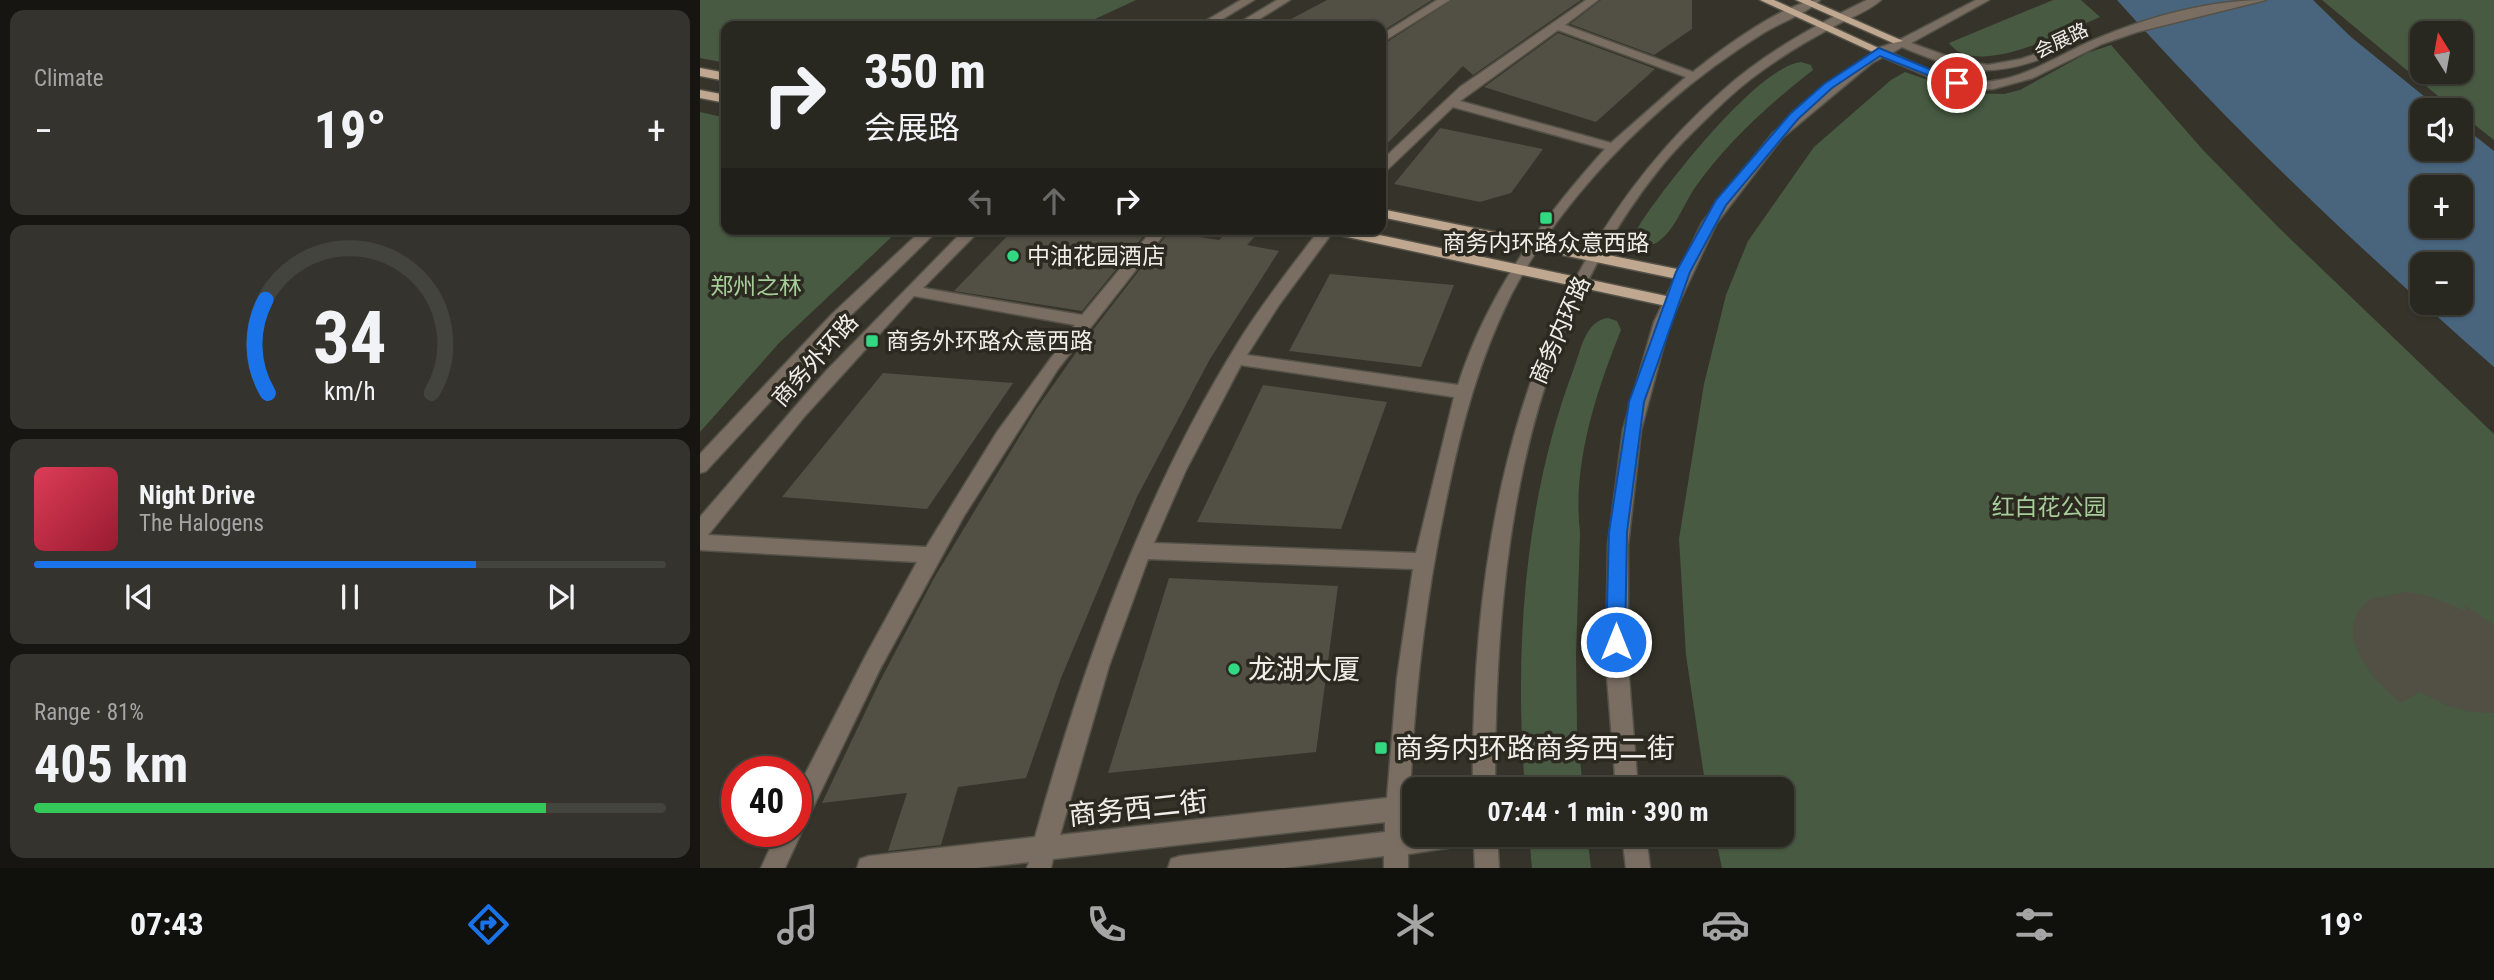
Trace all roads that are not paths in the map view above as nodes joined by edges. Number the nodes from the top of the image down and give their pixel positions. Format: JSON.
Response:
{"nodes":[{"id":1,"x":1249,"y":0,"type":"edge"},
{"id":2,"x":1285,"y":0,"type":"edge"},
{"id":3,"x":1445,"y":0,"type":"edge"},
{"id":4,"x":1593,"y":0,"type":"edge"},
{"id":5,"x":1765,"y":0,"type":"edge"},
{"id":6,"x":1876,"y":0,"type":"edge"},
{"id":7,"x":1984,"y":0,"type":"edge"},
{"id":8,"x":2212,"y":0,"type":"edge"},
{"id":9,"x":2261,"y":0,"type":"edge"},
{"id":10,"x":1804,"y":4,"type":"edge"},
{"id":11,"x":1841,"y":17,"type":"junction"},
{"id":12,"x":1212,"y":21,"type":"edge"},
{"id":13,"x":1249,"y":21,"type":"edge"},
{"id":14,"x":1555,"y":25,"type":"junction"},
{"id":15,"x":1823,"y":26,"type":"junction"},
{"id":16,"x":2128,"y":26,"type":"junction"},
{"id":17,"x":1386,"y":37,"type":"edge"},
{"id":18,"x":1897,"y":41,"type":"junction"},
{"id":19,"x":1879,"y":51,"type":"junction"},
{"id":20,"x":700,"y":72,"type":"edge"},
{"id":21,"x":721,"y":76,"type":"edge"},
{"id":22,"x":1693,"y":76,"type":"junction"},
{"id":23,"x":700,"y":94,"type":"edge"},
{"id":24,"x":721,"y":98,"type":"edge"},
{"id":25,"x":1450,"y":102,"type":"junction"},
{"id":26,"x":1615,"y":148,"type":"junction"},
{"id":27,"x":1386,"y":163,"type":"edge"},
{"id":28,"x":1386,"y":214,"type":"edge"},
{"id":29,"x":926,"y":235,"type":"edge"},
{"id":30,"x":969,"y":235,"type":"edge"},
{"id":31,"x":1156,"y":235,"type":"edge"},
{"id":32,"x":1324,"y":235,"type":"edge"},
{"id":33,"x":1356,"y":235,"type":"edge"},
{"id":34,"x":1535,"y":245,"type":"junction"},
{"id":35,"x":1593,"y":257,"type":"junction"},
{"id":36,"x":1520,"y":270,"type":"junction"},
{"id":37,"x":1682,"y":275,"type":"junction"},
{"id":38,"x":1580,"y":282,"type":"junction"},
{"id":39,"x":912,"y":291,"type":"junction"},
{"id":40,"x":1671,"y":302,"type":"junction"},
{"id":41,"x":1084,"y":321,"type":"junction"},
{"id":42,"x":1237,"y":359,"type":"junction"},
{"id":43,"x":1464,"y":392,"type":"junction"},
{"id":44,"x":700,"y":466,"type":"edge"},
{"id":45,"x":700,"y":531,"type":"edge"},
{"id":46,"x":700,"y":542,"type":"edge"},
{"id":47,"x":1142,"y":551,"type":"junction"},
{"id":48,"x":930,"y":555,"type":"junction"},
{"id":49,"x":1423,"y":561,"type":"junction"},
{"id":50,"x":1403,"y":777,"type":"edge"},
{"id":51,"x":1484,"y":777,"type":"edge"},
{"id":52,"x":1626,"y":777,"type":"edge"},
{"id":53,"x":812,"y":784,"type":"edge"},
{"id":54,"x":1402,"y":809,"type":"edge"},
{"id":55,"x":1402,"y":822,"type":"edge"},
{"id":56,"x":1402,"y":842,"type":"edge"},
{"id":57,"x":1396,"y":843,"type":"junction"},
{"id":58,"x":783,"y":847,"type":"edge"},
{"id":59,"x":1486,"y":847,"type":"edge"},
{"id":60,"x":1635,"y":847,"type":"edge"},
{"id":61,"x":1042,"y":858,"type":"edge"},
{"id":62,"x":773,"y":868,"type":"edge"},
{"id":63,"x":869,"y":868,"type":"edge"},
{"id":64,"x":1180,"y":868,"type":"edge"},
{"id":65,"x":1396,"y":868,"type":"edge"},
{"id":66,"x":1487,"y":868,"type":"edge"},
{"id":67,"x":1639,"y":868,"type":"edge"}],
"edges":[{"from":1,"to":12,"type":"street"},
{"from":2,"to":13,"type":"street"},
{"from":3,"to":17,"type":"street"},
{"from":4,"to":14,"type":"street"},
{"from":5,"to":10,"type":"main road"},
{"from":6,"to":11,"type":"street","name":"商务内环路"},
{"from":7,"to":18,"type":"street"},
{"from":8,"to":16,"type":"street","name":"会展路"},
{"from":9,"to":16,"type":"street","name":"会展路"},
{"from":10,"to":11,"type":"main road"},
{"from":10,"to":15,"type":"main road"},
{"from":10,"to":22,"type":"street"},
{"from":11,"to":15,"type":"street","name":"商务内环路"},
{"from":11,"to":18,"type":"main road"},
{"from":14,"to":22,"type":"street"},
{"from":14,"to":25,"type":"street"},
{"from":15,"to":19,"type":"main road"},
{"from":15,"to":35,"type":"street","name":"商务内环路"},
{"from":16,"to":18,"type":"street","name":"会展路"},
{"from":16,"to":19,"type":"street","name":"会展路"},
{"from":18,"to":19,"type":"street"},
{"from":19,"to":37,"type":"street"},
{"from":20,"to":21,"type":"main road"},
{"from":22,"to":26,"type":"street"},
{"from":23,"to":24,"type":"main road"},
{"from":25,"to":26,"type":"street"},
{"from":25,"to":27,"type":"street"},
{"from":26,"to":34,"type":"street"},
{"from":28,"to":34,"type":"main road"},
{"from":29,"to":44,"type":"street","name":"商务外环路"},
{"from":30,"to":39,"type":"street","name":"商务外环路"},
{"from":31,"to":41,"type":"street"},
{"from":32,"to":42,"type":"street"},
{"from":33,"to":36,"type":"main road"},
{"from":34,"to":35,"type":"main road"},
{"from":34,"to":36,"type":"street"},
{"from":35,"to":37,"type":"main road"},
{"from":35,"to":38,"type":"street","name":"商务内环路"},
{"from":36,"to":38,"type":"main road"},
{"from":36,"to":43,"type":"street"},
{"from":37,"to":40,"type":"street"},
{"from":38,"to":40,"type":"main road"},
{"from":38,"to":51,"type":"street","name":"商务内环路"},
{"from":39,"to":41,"type":"street"},
{"from":39,"to":45,"type":"street","name":"商务外环路"},
{"from":40,"to":52,"type":"street"},
{"from":41,"to":48,"type":"street"},
{"from":42,"to":43,"type":"street"},
{"from":42,"to":47,"type":"street"},
{"from":43,"to":49,"type":"street"},
{"from":46,"to":48,"type":"street"},
{"from":47,"to":49,"type":"street"},
{"from":47,"to":61,"type":"street"},
{"from":48,"to":53,"type":"street"},
{"from":49,"to":50,"type":"street"},
{"from":54,"to":61,"type":"street","name":"商务西二街"},
{"from":55,"to":57,"type":"street"},
{"from":56,"to":57,"type":"street"},
{"from":57,"to":64,"type":"street"},
{"from":57,"to":65,"type":"street"},
{"from":58,"to":62,"type":"street"},
{"from":59,"to":66,"type":"street"},
{"from":60,"to":67,"type":"street"},
{"from":61,"to":63,"type":"street","name":"商务西二街"}]}
